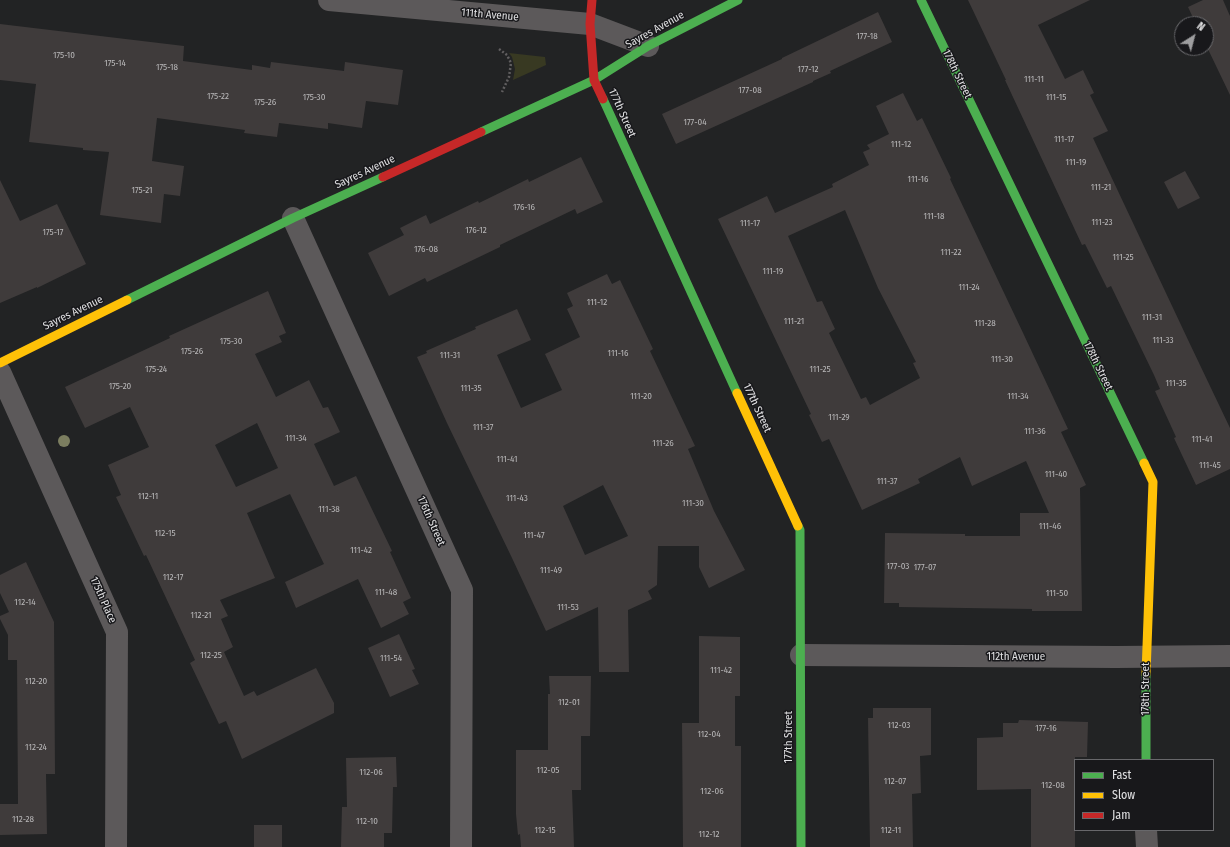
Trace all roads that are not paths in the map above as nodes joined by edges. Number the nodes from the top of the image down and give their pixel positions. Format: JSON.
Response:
{"nodes":[{"id":1,"x":329,"y":0,"type":"edge"},
{"id":2,"x":592,"y":0,"type":"edge"},
{"id":3,"x":738,"y":0,"type":"edge"},
{"id":4,"x":921,"y":0,"type":"edge"},
{"id":5,"x":590,"y":24,"type":"junction"},
{"id":6,"x":648,"y":46,"type":"junction"},
{"id":7,"x":594,"y":80,"type":"junction"},
{"id":8,"x":293,"y":218,"type":"junction"},
{"id":9,"x":0,"y":363,"type":"edge"},
{"id":10,"x":0,"y":372,"type":"edge"},
{"id":11,"x":801,"y":655,"type":"junction"},
{"id":12,"x":1230,"y":656,"type":"edge"},
{"id":13,"x":1146,"y":657,"type":"junction"},
{"id":14,"x":1146,"y":759,"type":"edge"},
{"id":15,"x":1146,"y":831,"type":"edge"},
{"id":16,"x":116,"y":847,"type":"edge"},
{"id":17,"x":461,"y":847,"type":"edge"},
{"id":18,"x":801,"y":847,"type":"edge"},
{"id":19,"x":1146,"y":847,"type":"edge"}],
"edges":[{"from":1,"to":5,"type":"street","name":"111th Avenue"},
{"from":2,"to":5,"type":"street","name":"177th Street"},
{"from":3,"to":6,"type":"street","name":"Sayres Avenue"},
{"from":4,"to":13,"type":"street","name":"178th Street"},
{"from":5,"to":6,"type":"street","name":"111th Avenue"},
{"from":5,"to":7,"type":"street","name":"177th Street"},
{"from":6,"to":7,"type":"street","name":"Sayres Avenue"},
{"from":7,"to":8,"type":"street","name":"Sayres Avenue"},
{"from":7,"to":11,"type":"street","name":"177th Street"},
{"from":8,"to":9,"type":"street","name":"Sayres Avenue"},
{"from":8,"to":17,"type":"street","name":"176th Street"},
{"from":10,"to":16,"type":"street","name":"175th Place"},
{"from":11,"to":13,"type":"street","name":"112th Avenue"},
{"from":11,"to":18,"type":"street","name":"177th Street"},
{"from":12,"to":13,"type":"street","name":"112th Avenue"},
{"from":13,"to":14,"type":"street","name":"178th Street"},
{"from":15,"to":19,"type":"street"}]}
